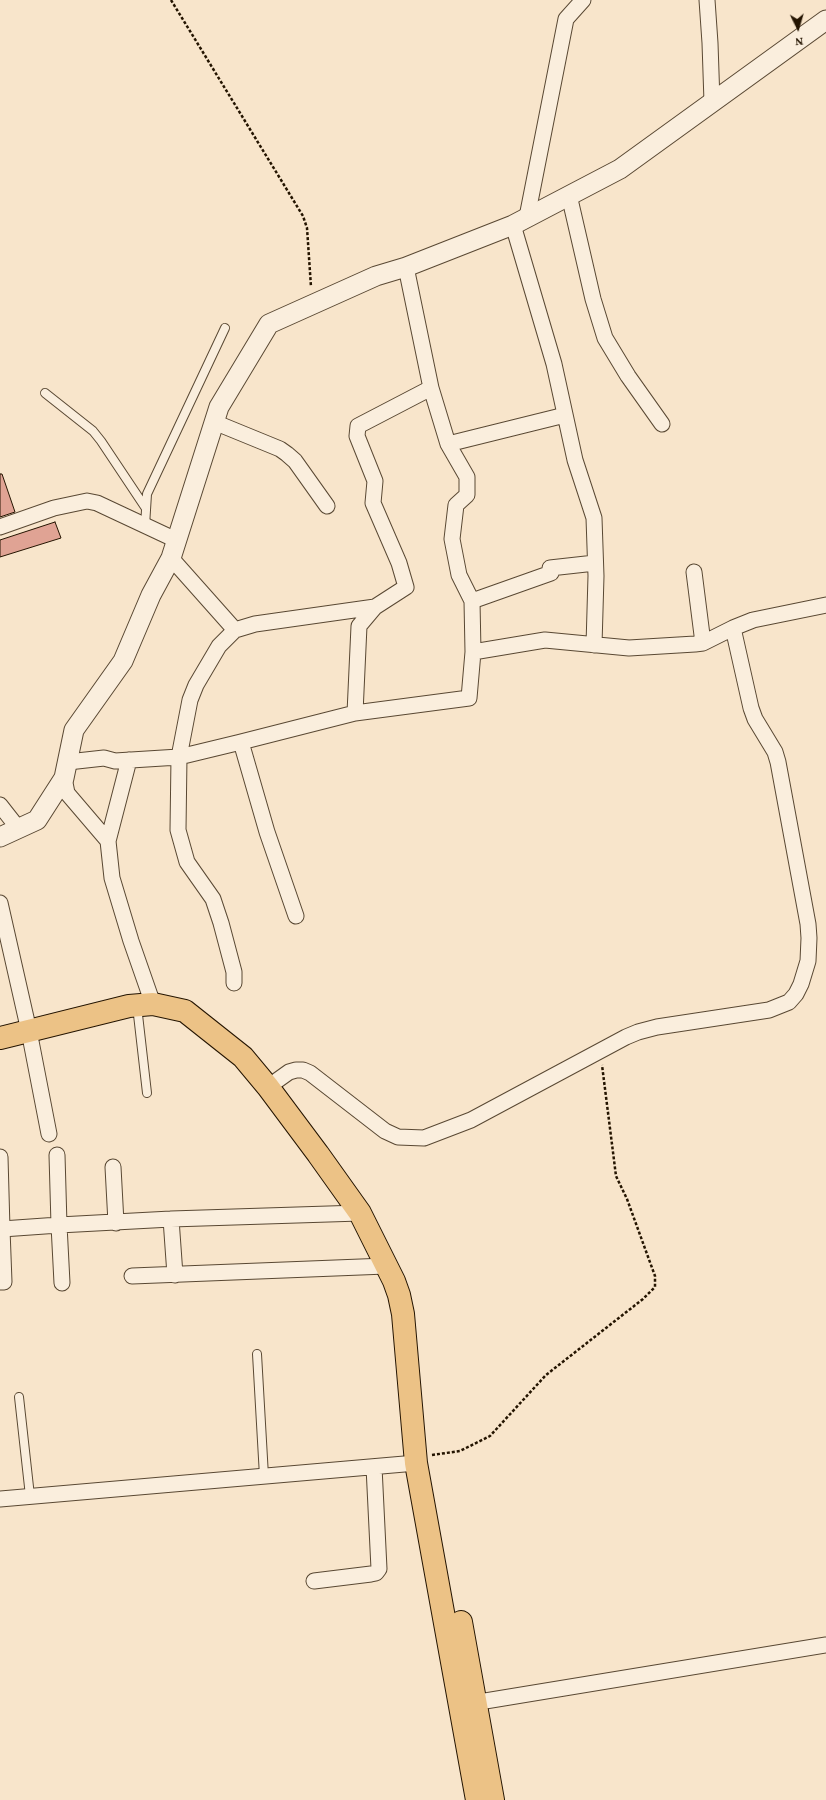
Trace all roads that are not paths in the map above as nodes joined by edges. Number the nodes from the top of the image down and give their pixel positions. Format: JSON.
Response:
{"nodes":[{"id":1,"x":568,"y":0,"type":"edge"},
{"id":2,"x":583,"y":0,"type":"edge"},
{"id":3,"x":707,"y":0,"type":"edge"},
{"id":4,"x":566,"y":19,"type":"junction"},
{"id":5,"x":826,"y":20,"type":"edge"},
{"id":6,"x":712,"y":102,"type":"junction"},
{"id":7,"x":569,"y":195,"type":"junction"},
{"id":8,"x":520,"y":221,"type":"junction"},
{"id":9,"x":406,"y":267,"type":"junction"},
{"id":10,"x":225,"y":328,"type":"dead end"},
{"id":11,"x":431,"y":388,"type":"junction"},
{"id":12,"x":45,"y":393,"type":"dead end"},
{"id":13,"x":565,"y":415,"type":"junction"},
{"id":14,"x":214,"y":422,"type":"junction"},
{"id":15,"x":662,"y":424,"type":"dead end"},
{"id":16,"x":448,"y":444,"type":"junction"},
{"id":17,"x":327,"y":506,"type":"dead end"},
{"id":18,"x":145,"y":507,"type":"junction"},
{"id":19,"x":140,"y":524,"type":"junction"},
{"id":20,"x":0,"y":527,"type":"edge"},
{"id":21,"x":176,"y":540,"type":"junction"},
{"id":22,"x":171,"y":558,"type":"junction"},
{"id":23,"x":596,"y":563,"type":"junction"},
{"id":24,"x":694,"y":572,"type":"dead end"},
{"id":25,"x":472,"y":601,"type":"junction"},
{"id":26,"x":826,"y":605,"type":"edge"},
{"id":27,"x":375,"y":607,"type":"junction"},
{"id":28,"x":732,"y":628,"type":"junction"},
{"id":29,"x":235,"y":630,"type":"junction"},
{"id":30,"x":703,"y":643,"type":"junction"},
{"id":31,"x":594,"y":645,"type":"junction"},
{"id":32,"x":473,"y":652,"type":"junction"},
{"id":33,"x":355,"y":713,"type":"junction"},
{"id":34,"x":241,"y":742,"type":"junction"},
{"id":35,"x":179,"y":757,"type":"junction"},
{"id":36,"x":129,"y":760,"type":"junction"},
{"id":37,"x":66,"y":770,"type":"junction"},
{"id":38,"x":0,"y":805,"type":"edge"},
{"id":39,"x":18,"y":828,"type":"junction"},
{"id":40,"x":0,"y":837,"type":"edge"},
{"id":41,"x":108,"y":841,"type":"junction"},
{"id":42,"x":0,"y":903,"type":"edge"},
{"id":43,"x":296,"y":916,"type":"dead end"},
{"id":44,"x":234,"y":983,"type":"dead end"},
{"id":45,"x":145,"y":1005,"type":"junction"},
{"id":46,"x":29,"y":1031,"type":"junction"},
{"id":47,"x":0,"y":1038,"type":"edge"},
{"id":48,"x":268,"y":1087,"type":"junction"},
{"id":49,"x":147,"y":1093,"type":"dead end"},
{"id":50,"x":49,"y":1134,"type":"dead end"},
{"id":51,"x":57,"y":1155,"type":"dead end"},
{"id":52,"x":0,"y":1157,"type":"edge"},
{"id":53,"x":113,"y":1167,"type":"dead end"},
{"id":54,"x":360,"y":1213,"type":"junction"},
{"id":55,"x":171,"y":1219,"type":"junction"},
{"id":56,"x":116,"y":1223,"type":"junction"},
{"id":57,"x":59,"y":1225,"type":"junction"},
{"id":58,"x":1,"y":1229,"type":"edge"},
{"id":59,"x":386,"y":1266,"type":"junction"},
{"id":60,"x":175,"y":1274,"type":"junction"},
{"id":61,"x":132,"y":1276,"type":"dead end"},
{"id":62,"x":0,"y":1282,"type":"edge"},
{"id":63,"x":62,"y":1284,"type":"dead end"},
{"id":64,"x":257,"y":1354,"type":"dead end"},
{"id":65,"x":19,"y":1397,"type":"dead end"},
{"id":66,"x":423,"y":1459,"type":"junction"},
{"id":67,"x":374,"y":1466,"type":"junction"},
{"id":68,"x":264,"y":1476,"type":"junction"},
{"id":69,"x":30,"y":1496,"type":"junction"},
{"id":70,"x":0,"y":1499,"type":"edge"},
{"id":71,"x":314,"y":1581,"type":"dead end"},
{"id":72,"x":826,"y":1645,"type":"edge"},
{"id":73,"x":468,"y":1704,"type":"junction"},
{"id":74,"x":477,"y":1800,"type":"edge"},
{"id":75,"x":493,"y":1800,"type":"edge"}],
"edges":[{"from":1,"to":4,"type":"street"},
{"from":2,"to":4,"type":"street"},
{"from":3,"to":6,"type":"street"},
{"from":4,"to":8,"type":"street"},
{"from":5,"to":6,"type":"street"},
{"from":6,"to":7,"type":"street"},
{"from":7,"to":8,"type":"street"},
{"from":7,"to":15,"type":"street"},
{"from":8,"to":9,"type":"street"},
{"from":8,"to":13,"type":"street"},
{"from":9,"to":11,"type":"street"},
{"from":9,"to":14,"type":"street"},
{"from":10,"to":18,"type":"lane"},
{"from":11,"to":16,"type":"street"},
{"from":11,"to":27,"type":"street"},
{"from":12,"to":18,"type":"lane"},
{"from":13,"to":16,"type":"street"},
{"from":13,"to":23,"type":"street"},
{"from":14,"to":17,"type":"street"},
{"from":14,"to":21,"type":"street"},
{"from":16,"to":25,"type":"street"},
{"from":18,"to":19,"type":"lane"},
{"from":19,"to":20,"type":"street"},
{"from":19,"to":21,"type":"street"},
{"from":21,"to":22,"type":"street"},
{"from":22,"to":29,"type":"street"},
{"from":22,"to":37,"type":"street"},
{"from":23,"to":25,"type":"street"},
{"from":23,"to":31,"type":"street"},
{"from":24,"to":30,"type":"street"},
{"from":25,"to":32,"type":"street"},
{"from":26,"to":28,"type":"street"},
{"from":27,"to":29,"type":"street"},
{"from":27,"to":33,"type":"street"},
{"from":28,"to":30,"type":"street"},
{"from":28,"to":48,"type":"street"},
{"from":29,"to":35,"type":"street"},
{"from":30,"to":31,"type":"street"},
{"from":31,"to":32,"type":"street"},
{"from":32,"to":33,"type":"street"},
{"from":33,"to":34,"type":"street"},
{"from":34,"to":35,"type":"street"},
{"from":34,"to":43,"type":"street"},
{"from":35,"to":36,"type":"street"},
{"from":35,"to":44,"type":"street"},
{"from":36,"to":37,"type":"street"},
{"from":36,"to":41,"type":"street"},
{"from":37,"to":39,"type":"street"},
{"from":37,"to":41,"type":"street"},
{"from":38,"to":39,"type":"street"},
{"from":39,"to":40,"type":"street"},
{"from":41,"to":45,"type":"street"},
{"from":42,"to":46,"type":"street"},
{"from":45,"to":46,"type":"main road"},
{"from":45,"to":48,"type":"main road"},
{"from":45,"to":49,"type":"lane"},
{"from":46,"to":47,"type":"main road"},
{"from":46,"to":50,"type":"street"},
{"from":48,"to":54,"type":"main road"},
{"from":51,"to":57,"type":"street"},
{"from":52,"to":58,"type":"street"},
{"from":53,"to":56,"type":"street"},
{"from":54,"to":55,"type":"street"},
{"from":54,"to":59,"type":"main road"},
{"from":55,"to":56,"type":"street"},
{"from":55,"to":60,"type":"street"},
{"from":56,"to":57,"type":"street"},
{"from":57,"to":58,"type":"street"},
{"from":57,"to":63,"type":"street"},
{"from":58,"to":62,"type":"street"},
{"from":59,"to":60,"type":"street"},
{"from":59,"to":66,"type":"main road"},
{"from":60,"to":61,"type":"street"},
{"from":64,"to":68,"type":"lane"},
{"from":65,"to":69,"type":"lane"},
{"from":66,"to":67,"type":"street"},
{"from":66,"to":73,"type":"main road"},
{"from":67,"to":68,"type":"street"},
{"from":67,"to":71,"type":"street"},
{"from":68,"to":69,"type":"street"},
{"from":69,"to":70,"type":"street"},
{"from":72,"to":73,"type":"street"},
{"from":73,"to":74,"type":"main road"},
{"from":73,"to":75,"type":"main road"}]}
